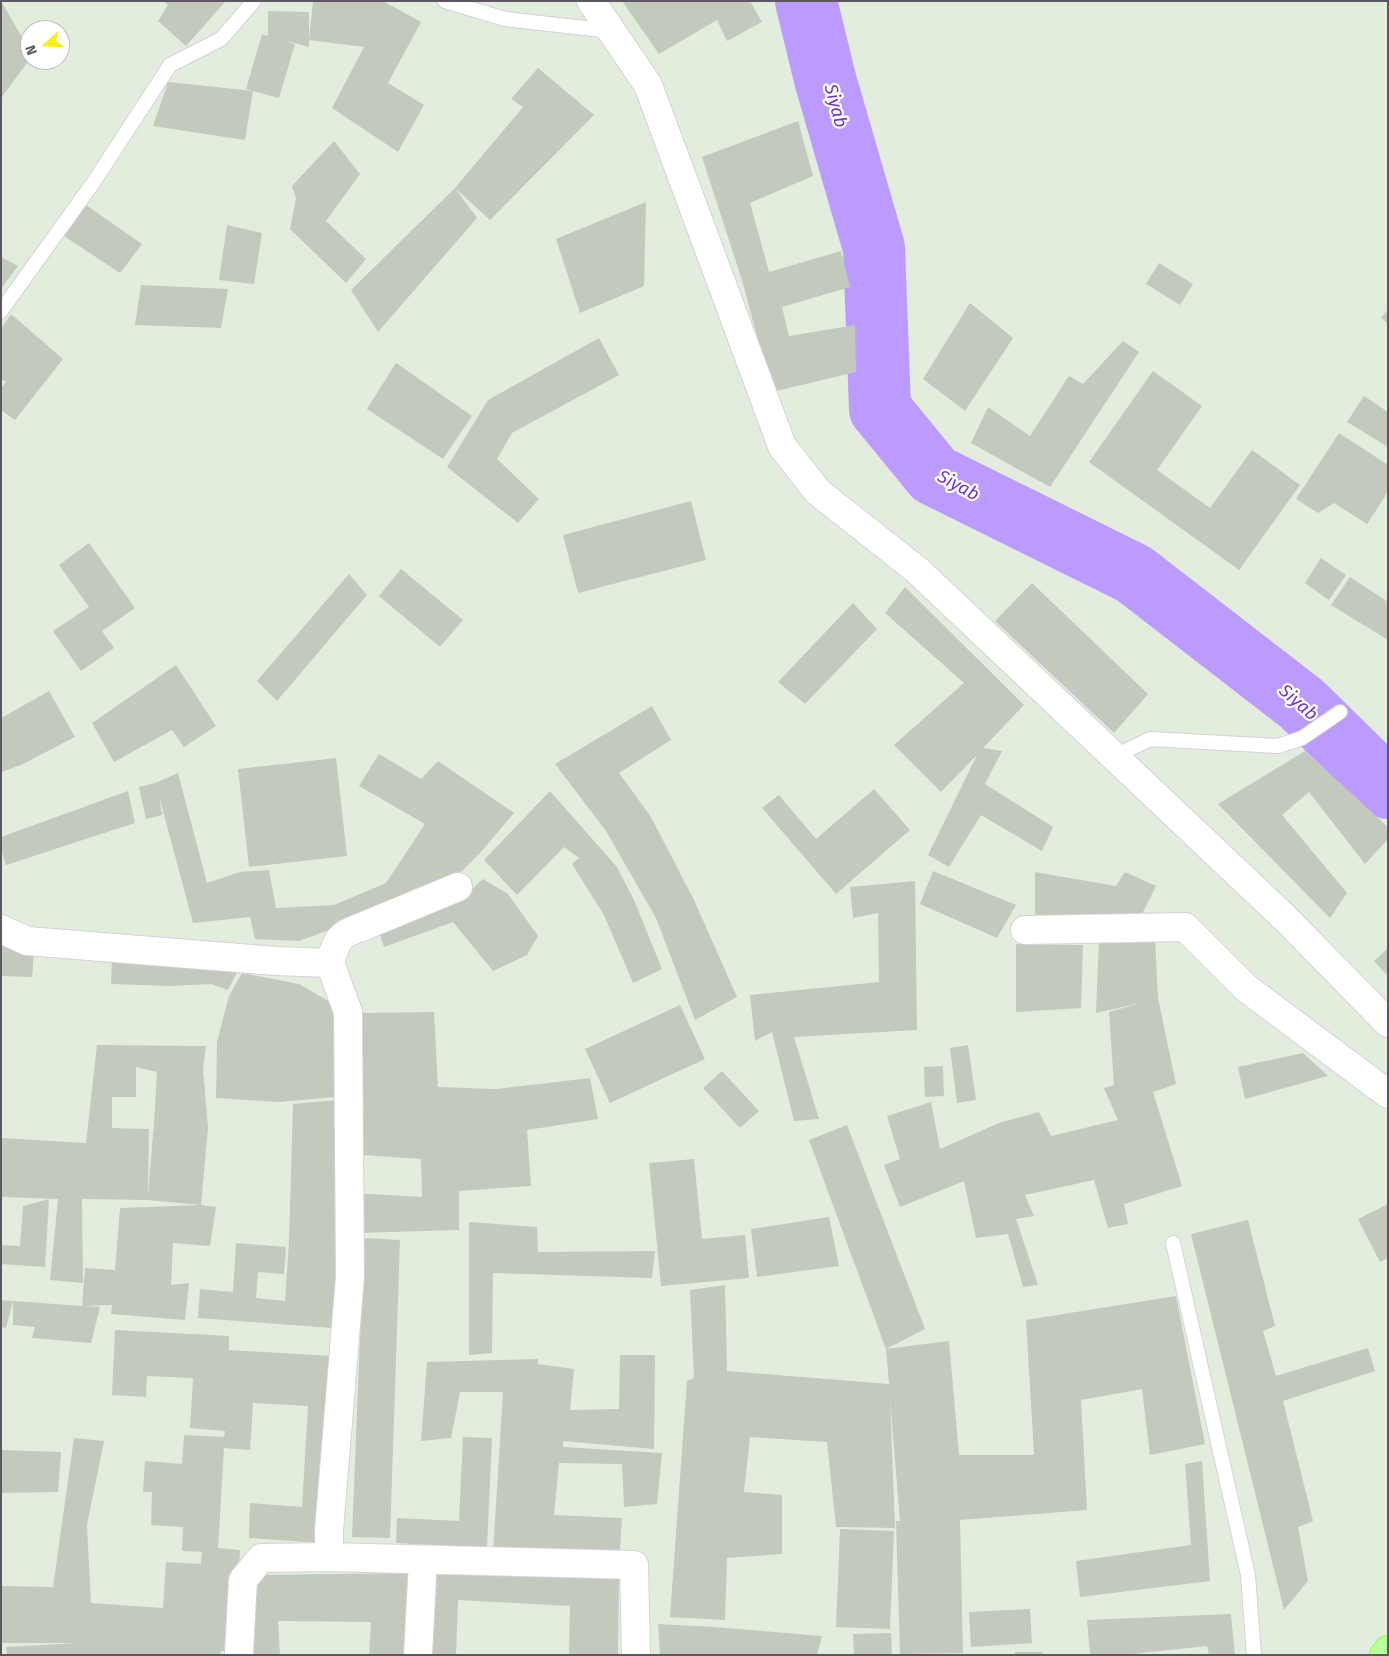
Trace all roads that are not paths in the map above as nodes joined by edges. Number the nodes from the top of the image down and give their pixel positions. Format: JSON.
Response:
{"nodes":[{"id":1,"x":254,"y":1,"type":"edge"},
{"id":2,"x":446,"y":1,"type":"edge"},
{"id":3,"x":591,"y":1,"type":"edge"},
{"id":4,"x":611,"y":31,"type":"junction"},
{"id":5,"x":1,"y":311,"type":"edge"},
{"id":6,"x":1340,"y":712,"type":"dead end"},
{"id":7,"x":1114,"y":756,"type":"junction"},
{"id":8,"x":458,"y":887,"type":"dead end"},
{"id":9,"x":1,"y":929,"type":"edge"},
{"id":10,"x":1025,"y":930,"type":"dead end"},
{"id":11,"x":330,"y":963,"type":"junction"},
{"id":12,"x":1388,"y":1023,"type":"edge"},
{"id":13,"x":1388,"y":1094,"type":"edge"},
{"id":14,"x":1173,"y":1243,"type":"dead end"},
{"id":15,"x":329,"y":1557,"type":"junction"},
{"id":16,"x":423,"y":1560,"type":"junction"},
{"id":17,"x":1388,"y":1650,"type":"edge"},
{"id":18,"x":239,"y":1652,"type":"dead end"},
{"id":19,"x":418,"y":1655,"type":"edge"},
{"id":20,"x":636,"y":1655,"type":"edge"},
{"id":21,"x":1254,"y":1655,"type":"edge"},
{"id":22,"x":1384,"y":1655,"type":"edge"}],
"edges":[{"from":1,"to":5,"type":"lane"},
{"from":2,"to":4,"type":"lane"},
{"from":3,"to":4,"type":"street"},
{"from":4,"to":7,"type":"street"},
{"from":6,"to":7,"type":"lane"},
{"from":7,"to":12,"type":"street"},
{"from":8,"to":11,"type":"street"},
{"from":9,"to":11,"type":"street"},
{"from":10,"to":13,"type":"street"},
{"from":11,"to":15,"type":"street"},
{"from":14,"to":21,"type":"lane"},
{"from":15,"to":16,"type":"street"},
{"from":15,"to":18,"type":"street"},
{"from":16,"to":19,"type":"street"},
{"from":16,"to":20,"type":"street"},
{"from":17,"to":22,"type":"main road"}]}
